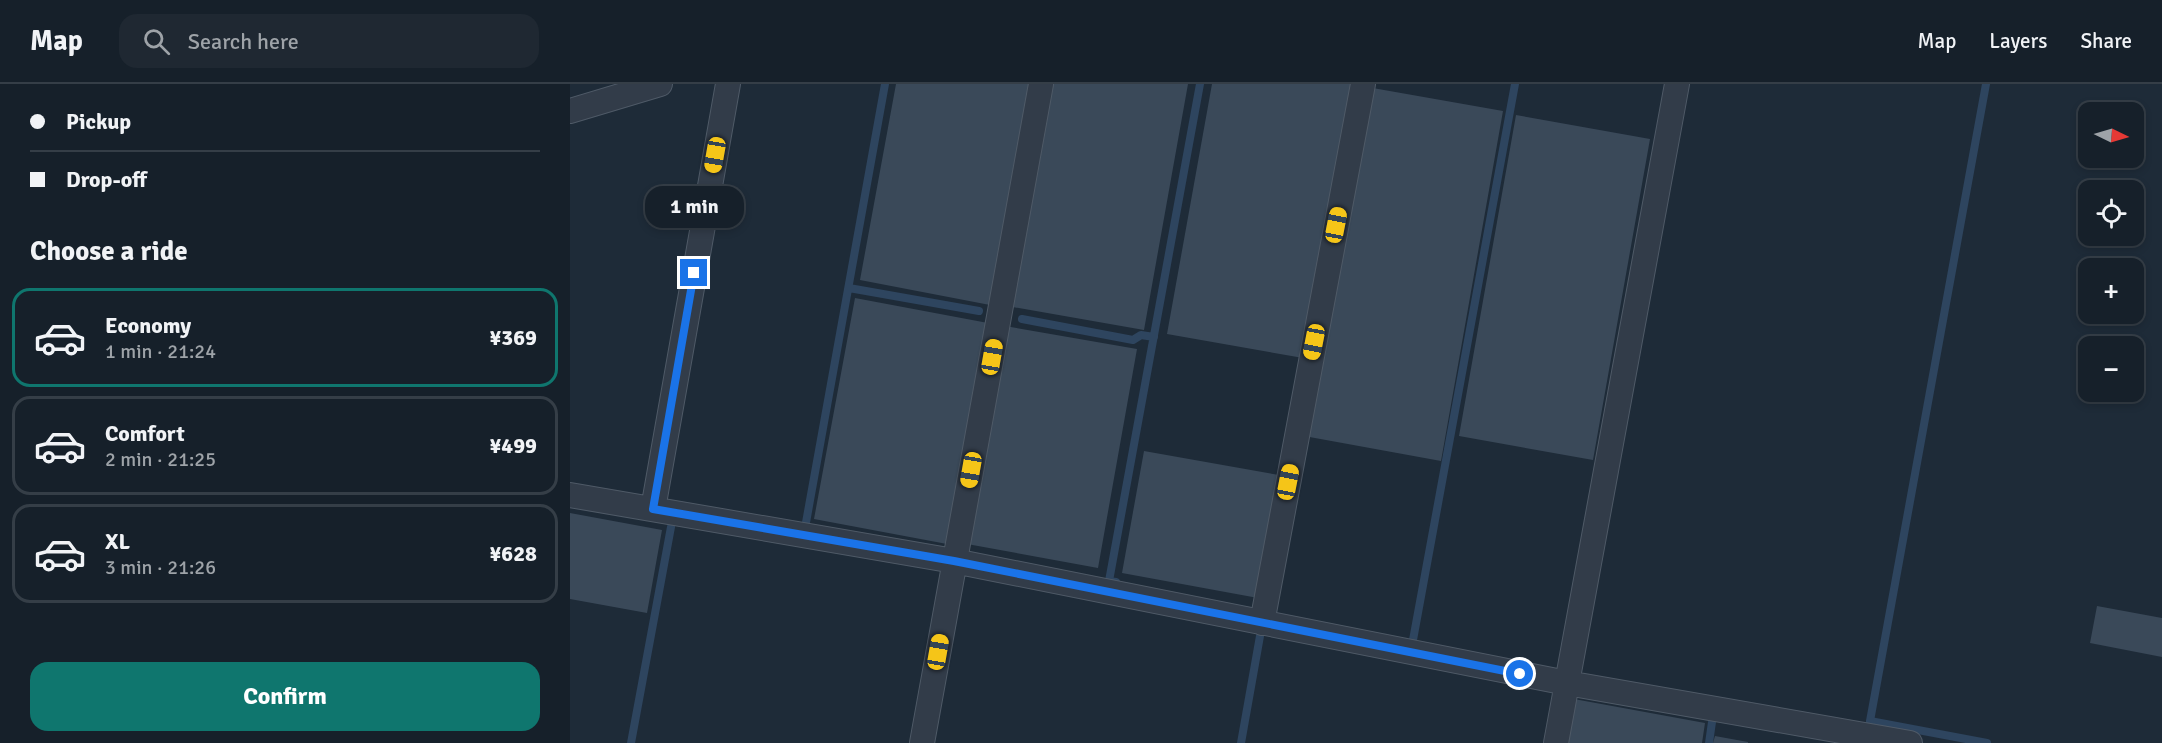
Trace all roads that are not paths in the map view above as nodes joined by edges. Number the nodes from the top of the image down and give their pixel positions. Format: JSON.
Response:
{"nodes":[{"id":1,"x":660,"y":84,"type":"edge"},
{"id":2,"x":728,"y":84,"type":"edge"},
{"id":3,"x":1041,"y":84,"type":"edge"},
{"id":4,"x":1363,"y":84,"type":"edge"},
{"id":5,"x":1677,"y":84,"type":"edge"},
{"id":6,"x":615,"y":91,"type":"edge"},
{"id":7,"x":570,"y":111,"type":"edge"},
{"id":8,"x":570,"y":495,"type":"edge"},
{"id":9,"x":653,"y":509,"type":"junction"},
{"id":10,"x":954,"y":561,"type":"junction"},
{"id":11,"x":1262,"y":623,"type":"junction"},
{"id":12,"x":1567,"y":683,"type":"junction"},
{"id":13,"x":1868,"y":739,"type":"edge"},
{"id":14,"x":922,"y":743,"type":"edge"},
{"id":15,"x":1556,"y":743,"type":"edge"},
{"id":16,"x":1910,"y":743,"type":"edge"}],
"edges":[{"from":1,"to":6,"type":"street"},
{"from":2,"to":9,"type":"street"},
{"from":3,"to":10,"type":"street"},
{"from":4,"to":11,"type":"street"},
{"from":5,"to":12,"type":"street"},
{"from":6,"to":7,"type":"street"},
{"from":8,"to":9,"type":"street"},
{"from":9,"to":10,"type":"street"},
{"from":10,"to":11,"type":"street"},
{"from":10,"to":14,"type":"street"},
{"from":11,"to":12,"type":"street"},
{"from":12,"to":13,"type":"street"},
{"from":12,"to":15,"type":"street"},
{"from":13,"to":16,"type":"street"}]}
